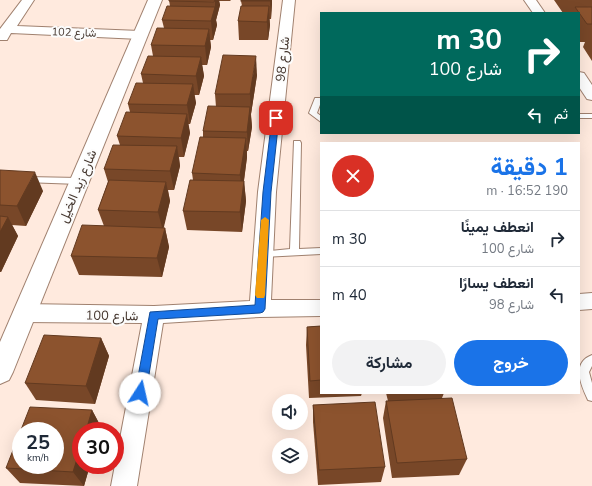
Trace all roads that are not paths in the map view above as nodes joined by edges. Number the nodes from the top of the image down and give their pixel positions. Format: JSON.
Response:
{"nodes":[{"id":1,"x":28,"y":0,"type":"edge"},
{"id":2,"x":155,"y":0,"type":"edge"},
{"id":3,"x":289,"y":0,"type":"edge"},
{"id":4,"x":530,"y":0,"type":"edge"},
{"id":5,"x":537,"y":12,"type":"edge"},
{"id":6,"x":4,"y":35,"type":"edge"},
{"id":7,"x":140,"y":35,"type":"junction"},
{"id":8,"x":580,"y":78,"type":"edge"},
{"id":9,"x":586,"y":93,"type":"edge"},
{"id":10,"x":320,"y":100,"type":"edge"},
{"id":11,"x":580,"y":116,"type":"edge"},
{"id":12,"x":592,"y":116,"type":"edge"},
{"id":13,"x":320,"y":119,"type":"edge"},
{"id":14,"x":297,"y":143,"type":"dead end"},
{"id":15,"x":16,"y":180,"type":"edge"},
{"id":16,"x":79,"y":181,"type":"junction"},
{"id":17,"x":320,"y":251,"type":"edge"},
{"id":18,"x":294,"y":252,"type":"junction"},
{"id":19,"x":263,"y":254,"type":"junction"},
{"id":20,"x":592,"y":301,"type":"edge"},
{"id":21,"x":580,"y":302,"type":"edge"},
{"id":22,"x":320,"y":308,"type":"edge"},
{"id":23,"x":260,"y":309,"type":"junction"},
{"id":24,"x":23,"y":313,"type":"junction"},
{"id":25,"x":154,"y":315,"type":"junction"},
{"id":26,"x":592,"y":360,"type":"edge"},
{"id":27,"x":0,"y":372,"type":"edge"},
{"id":28,"x":592,"y":396,"type":"edge"},
{"id":29,"x":124,"y":486,"type":"edge"}],
"edges":[{"from":1,"to":6,"type":"street","name":"شارع 102"},
{"from":2,"to":7,"type":"street","name":"شارع زيد الخيل"},
{"from":3,"to":19,"type":"street","name":"شارع 98"},
{"from":4,"to":5,"type":"street"},
{"from":6,"to":7,"type":"street","name":"شارع 102"},
{"from":7,"to":16,"type":"street","name":"شارع زيد الخيل"},
{"from":8,"to":9,"type":"street"},
{"from":10,"to":13,"type":"lane"},
{"from":11,"to":12,"type":"lane"},
{"from":14,"to":18,"type":"lane"},
{"from":15,"to":16,"type":"lane"},
{"from":16,"to":24,"type":"street","name":"شارع زيد الخيل"},
{"from":17,"to":18,"type":"lane"},
{"from":18,"to":19,"type":"lane"},
{"from":19,"to":23,"type":"street","name":"شارع 98"},
{"from":20,"to":21,"type":"street"},
{"from":22,"to":23,"type":"street","name":"شارع 100"},
{"from":23,"to":25,"type":"street","name":"شارع 100"},
{"from":24,"to":25,"type":"street","name":"شارع 100"},
{"from":24,"to":27,"type":"street","name":"شارع زيد الخيل"},
{"from":25,"to":29,"type":"street"},
{"from":26,"to":28,"type":"lane"}]}
